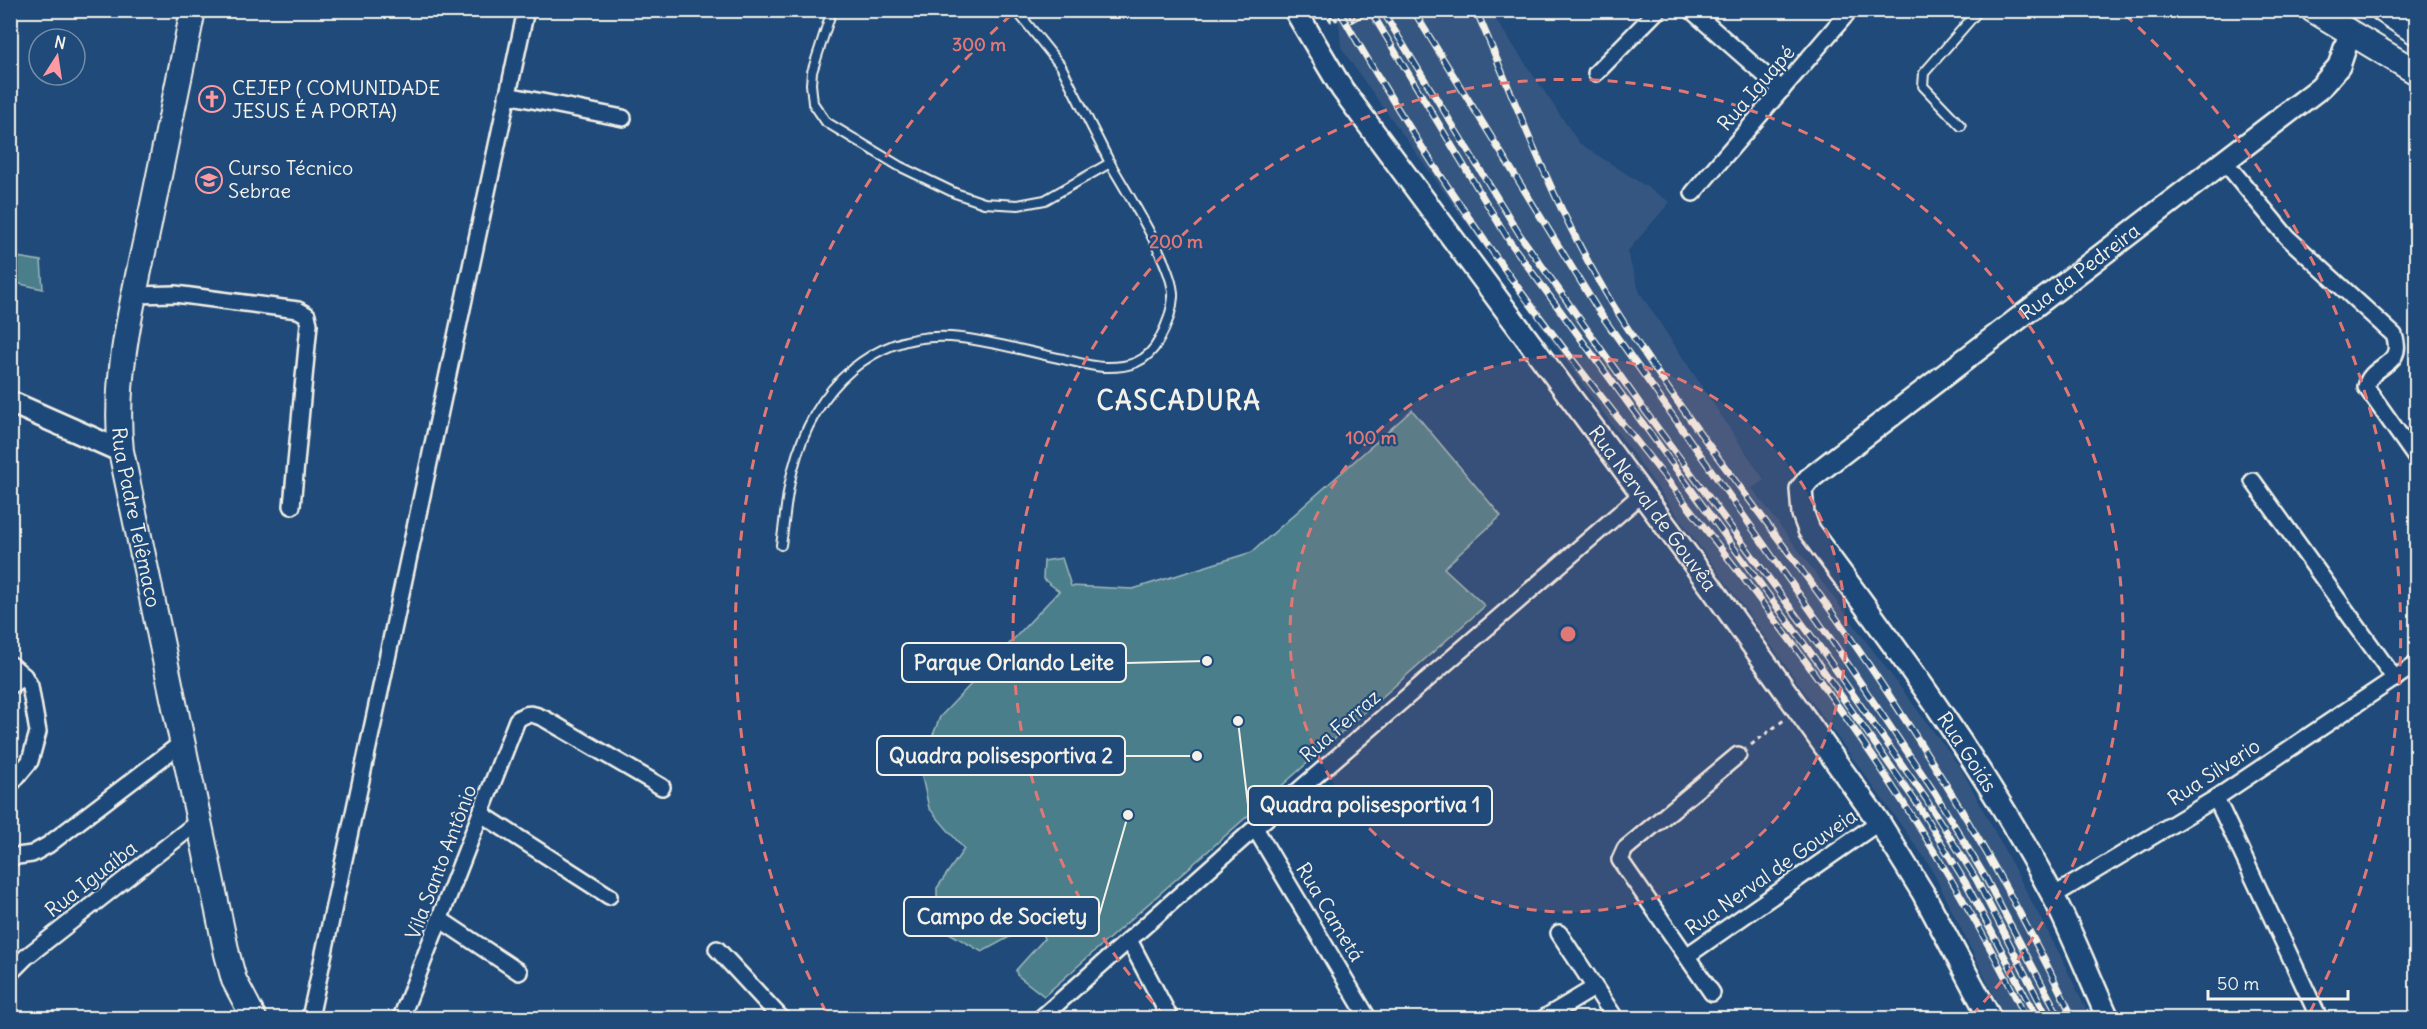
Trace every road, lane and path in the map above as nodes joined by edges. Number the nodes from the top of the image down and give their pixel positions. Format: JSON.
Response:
{"nodes":[{"id":1,"x":193,"y":10,"type":"edge"},
{"id":2,"x":526,"y":10,"type":"edge"},
{"id":3,"x":832,"y":10,"type":"edge"},
{"id":4,"x":1016,"y":10,"type":"edge"},
{"id":5,"x":1295,"y":10,"type":"edge"},
{"id":6,"x":1327,"y":10,"type":"edge"},
{"id":7,"x":1337,"y":10,"type":"edge"},
{"id":8,"x":1658,"y":10,"type":"edge"},
{"id":9,"x":1691,"y":10,"type":"edge"},
{"id":10,"x":1850,"y":10,"type":"edge"},
{"id":11,"x":1979,"y":10,"type":"edge"},
{"id":12,"x":2313,"y":10,"type":"edge"},
{"id":13,"x":2383,"y":10,"type":"edge"},
{"id":14,"x":2416,"y":32,"type":"edge"},
{"id":15,"x":2350,"y":33,"type":"junction"},
{"id":16,"x":2416,"y":72,"type":"edge"},
{"id":17,"x":1596,"y":73,"type":"dead end"},
{"id":18,"x":1782,"y":90,"type":"junction"},
{"id":19,"x":507,"y":95,"type":"junction"},
{"id":20,"x":623,"y":118,"type":"dead end"},
{"id":21,"x":1961,"y":126,"type":"dead end"},
{"id":22,"x":2224,"y":161,"type":"junction"},
{"id":23,"x":1110,"y":163,"type":"junction"},
{"id":24,"x":1694,"y":193,"type":"dead end"},
{"id":25,"x":134,"y":295,"type":"junction"},
{"id":26,"x":10,"y":402,"type":"edge"},
{"id":27,"x":121,"y":451,"type":"junction"},
{"id":28,"x":2416,"y":458,"type":"edge"},
{"id":29,"x":2253,"y":481,"type":"dead end"},
{"id":30,"x":1643,"y":494,"type":"junction"},
{"id":31,"x":1800,"y":501,"type":"joint"},
{"id":32,"x":292,"y":506,"type":"dead end"},
{"id":33,"x":781,"y":545,"type":"dead end"},
{"id":34,"x":10,"y":664,"type":"edge"},
{"id":35,"x":2416,"y":664,"type":"edge"},
{"id":36,"x":24,"y":676,"type":"junction"},
{"id":37,"x":2395,"y":679,"type":"junction"},
{"id":38,"x":10,"y":686,"type":"edge"},
{"id":39,"x":1798,"y":709,"type":"junction"},
{"id":40,"x":183,"y":742,"type":"junction"},
{"id":41,"x":1738,"y":755,"type":"joint"},
{"id":42,"x":10,"y":785,"type":"edge"},
{"id":43,"x":662,"y":787,"type":"dead end"},
{"id":44,"x":2216,"y":798,"type":"junction"},
{"id":45,"x":483,"y":815,"type":"junction"},
{"id":46,"x":199,"y":821,"type":"junction"},
{"id":47,"x":1878,"y":822,"type":"junction"},
{"id":48,"x":1255,"y":828,"type":"junction"},
{"id":49,"x":10,"y":856,"type":"edge"},
{"id":50,"x":609,"y":896,"type":"dead end"},
{"id":51,"x":2053,"y":896,"type":"junction"},
{"id":52,"x":441,"y":920,"type":"junction"},
{"id":53,"x":1559,"y":933,"type":"dead end"},
{"id":54,"x":1129,"y":940,"type":"junction"},
{"id":55,"x":717,"y":949,"type":"dead end"},
{"id":56,"x":1688,"y":955,"type":"junction"},
{"id":57,"x":519,"y":972,"type":"dead end"},
{"id":58,"x":10,"y":973,"type":"edge"},
{"id":59,"x":1594,"y":988,"type":"junction"},
{"id":60,"x":1712,"y":993,"type":"dead end"},
{"id":61,"x":254,"y":1018,"type":"edge"},
{"id":62,"x":310,"y":1018,"type":"edge"},
{"id":63,"x":401,"y":1018,"type":"edge"},
{"id":64,"x":781,"y":1018,"type":"edge"},
{"id":65,"x":1041,"y":1018,"type":"edge"},
{"id":66,"x":1170,"y":1018,"type":"edge"},
{"id":67,"x":1368,"y":1018,"type":"edge"},
{"id":68,"x":1544,"y":1018,"type":"edge"},
{"id":69,"x":1615,"y":1018,"type":"edge"},
{"id":70,"x":1990,"y":1018,"type":"edge"},
{"id":71,"x":2108,"y":1018,"type":"edge"},
{"id":72,"x":2319,"y":1018,"type":"edge"}],
"edges":[{"from":1,"to":25,"type":"main road","name":"Rua Padre Telêmaco"},
{"from":2,"to":19,"type":"street"},
{"from":3,"to":23,"type":"lane"},
{"from":4,"to":23,"type":"lane"},
{"from":5,"to":30,"type":"main road","name":"Rua Nerval de Gouvêa"},
{"from":6,"to":7,"type":"path"},
{"from":8,"to":17,"type":"street"},
{"from":9,"to":18,"type":"street"},
{"from":10,"to":18,"type":"street","name":"Rua Iguapé"},
{"from":11,"to":21,"type":"lane"},
{"from":12,"to":15,"type":"main road"},
{"from":13,"to":14,"type":"main road"},
{"from":15,"to":16,"type":"main road"},
{"from":15,"to":22,"type":"main road","name":"Rua da Pedreira"},
{"from":18,"to":24,"type":"street","name":"Rua Iguapé"},
{"from":19,"to":20,"type":"street"},
{"from":19,"to":62,"type":"street"},
{"from":22,"to":28,"type":"street"},
{"from":22,"to":31,"type":"main road","name":"Rua da Pedreira"},
{"from":23,"to":33,"type":"lane"},
{"from":25,"to":27,"type":"main road","name":"Rua Padre Telêmaco"},
{"from":25,"to":32,"type":"street"},
{"from":26,"to":27,"type":"main road"},
{"from":27,"to":40,"type":"main road","name":"Rua Padre Telêmaco"},
{"from":29,"to":37,"type":"street"},
{"from":30,"to":39,"type":"main road","name":"Rua Nerval de Gouvêa"},
{"from":30,"to":48,"type":"street","name":"Rua Ferraz"},
{"from":31,"to":51,"type":"main road","name":"Rua Goiás"},
{"from":34,"to":36,"type":"street"},
{"from":35,"to":37,"type":"street","name":"Rua Silverio"},
{"from":36,"to":38,"type":"street"},
{"from":36,"to":42,"type":"street"},
{"from":37,"to":44,"type":"street","name":"Rua Silverio"},
{"from":39,"to":41,"type":"path"},
{"from":39,"to":47,"type":"main road","name":"Rua Nerval de Gouvêa"},
{"from":40,"to":46,"type":"main road","name":"Rua Padre Telêmaco"},
{"from":40,"to":49,"type":"street"},
{"from":41,"to":56,"type":"street","name":"Rua Nerval de Gouveia"},
{"from":43,"to":45,"type":"street","name":"Vila Santo Antônio"},
{"from":44,"to":51,"type":"street","name":"Rua Silverio"},
{"from":44,"to":72,"type":"street"},
{"from":45,"to":50,"type":"street"},
{"from":45,"to":52,"type":"street","name":"Vila Santo Antônio"},
{"from":46,"to":58,"type":"street","name":"Rua Iguaíba"},
{"from":46,"to":61,"type":"main road","name":"Rua Padre Telêmaco"},
{"from":47,"to":56,"type":"street","name":"Rua Nerval de Gouveia"},
{"from":47,"to":70,"type":"main road","name":"Rua Nerval de Gouvêa"},
{"from":48,"to":54,"type":"street","name":"Rua Ferraz"},
{"from":48,"to":67,"type":"street","name":"Rua Cametá"},
{"from":51,"to":71,"type":"main road","name":"Rua Goiás"},
{"from":52,"to":57,"type":"street"},
{"from":52,"to":63,"type":"street","name":"Vila Santo Antônio"},
{"from":53,"to":59,"type":"street"},
{"from":54,"to":65,"type":"street","name":"Rua Ferraz"},
{"from":54,"to":66,"type":"street"},
{"from":55,"to":64,"type":"street"},
{"from":56,"to":60,"type":"street","name":"Rua Nerval de Gouveia"},
{"from":59,"to":68,"type":"street"},
{"from":59,"to":69,"type":"street"}]}
